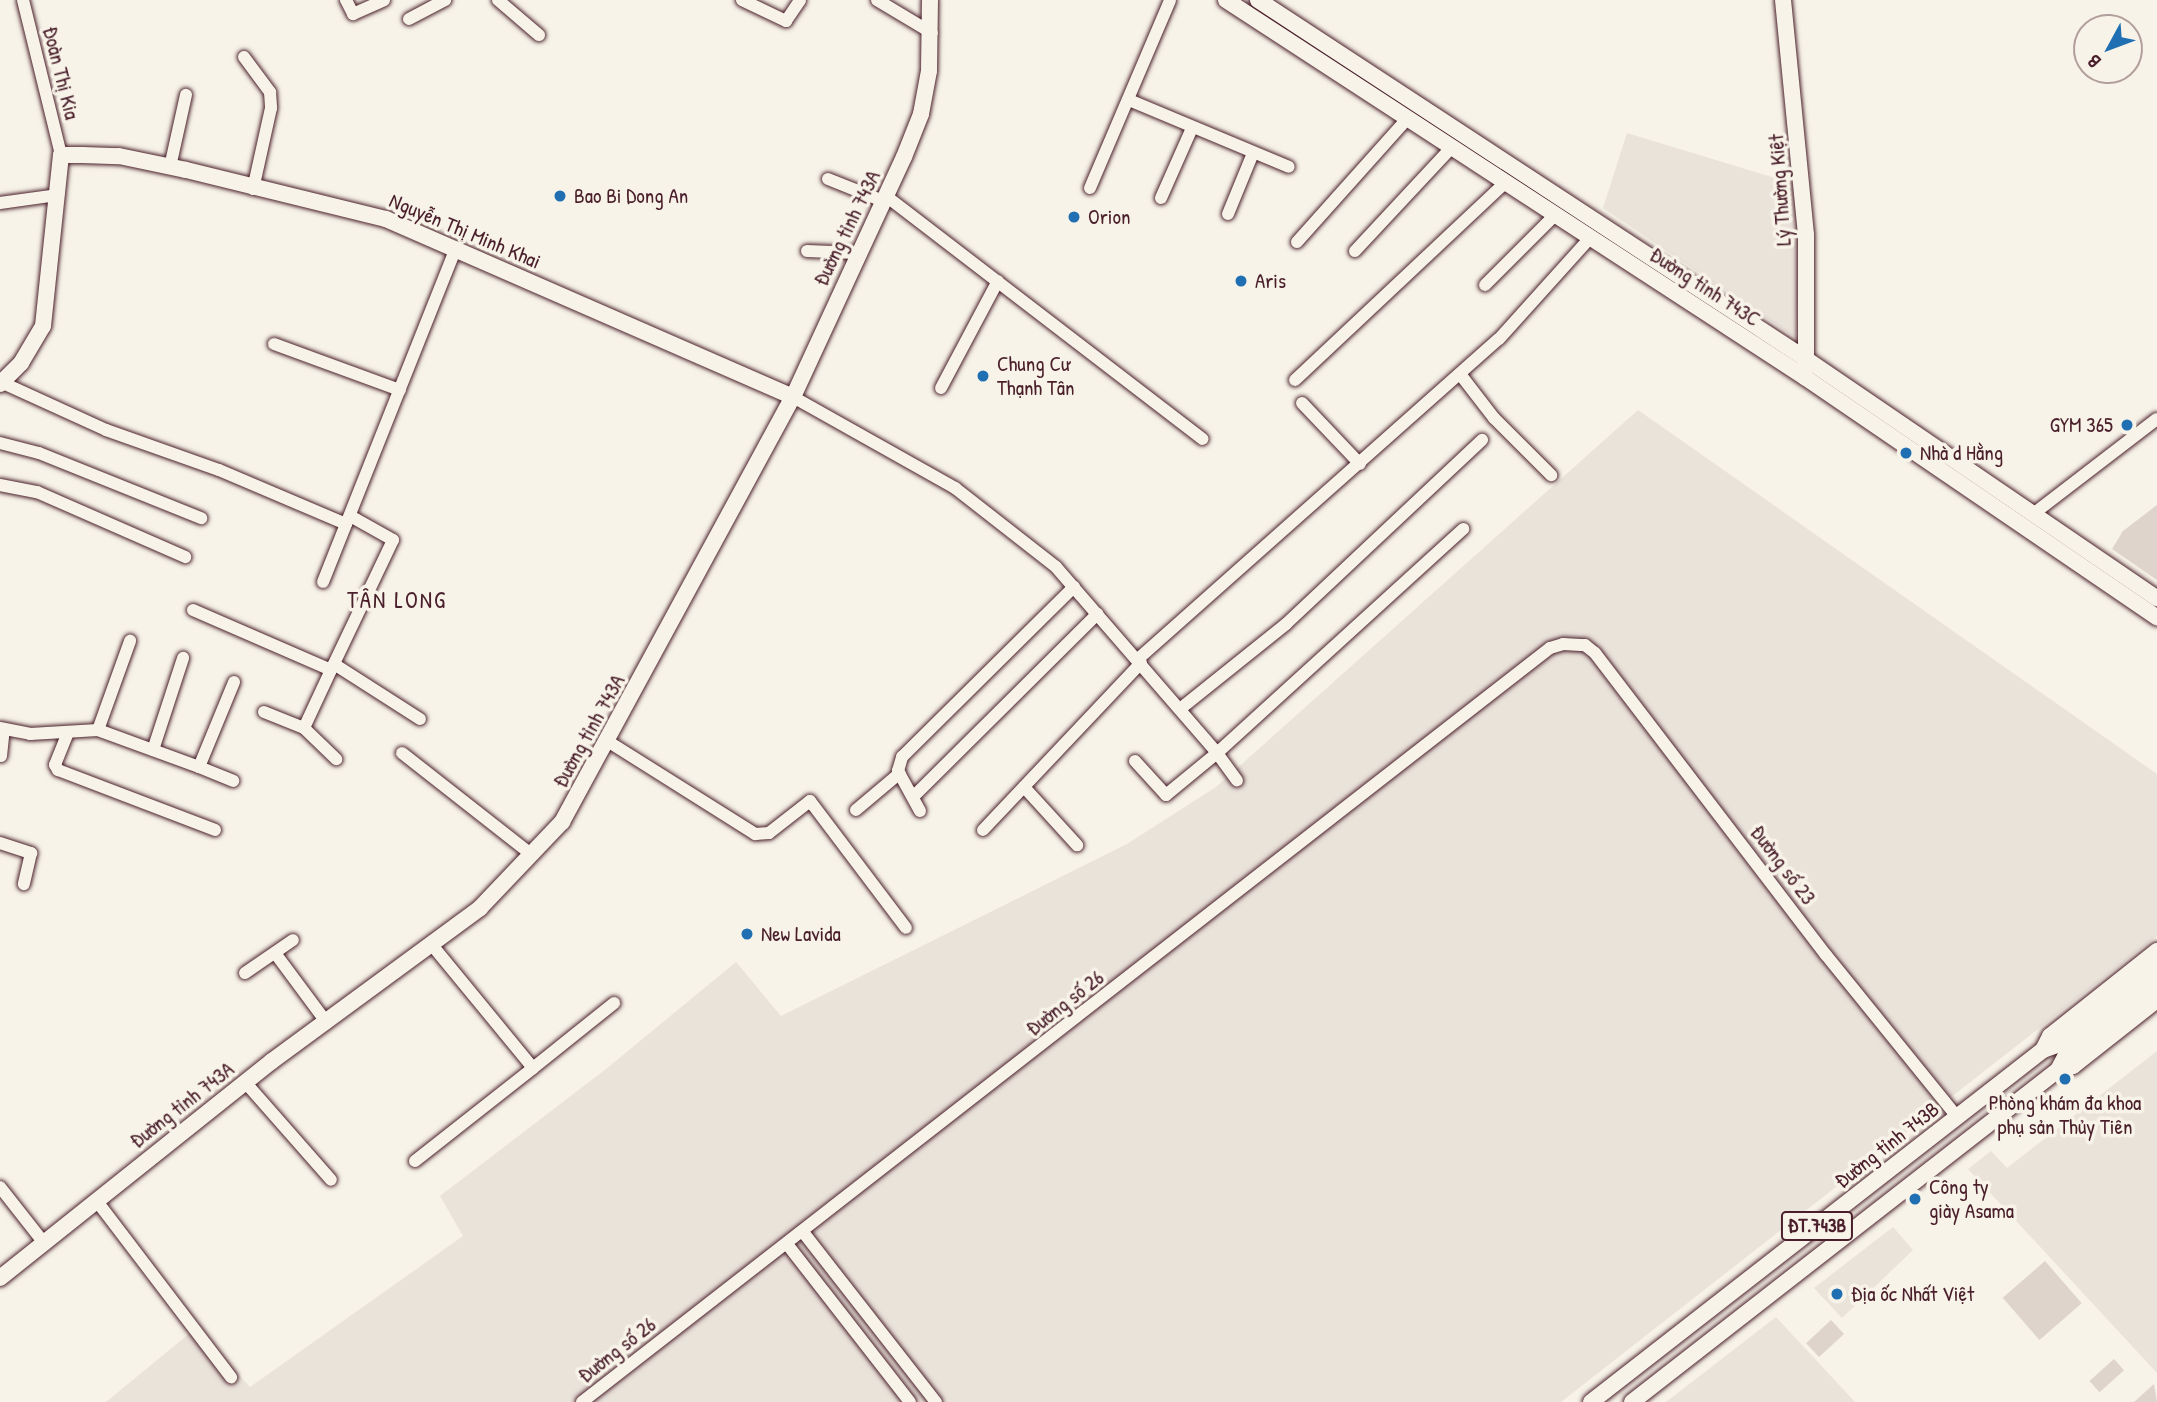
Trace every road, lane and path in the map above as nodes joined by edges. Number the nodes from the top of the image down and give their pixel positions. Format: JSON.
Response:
{"nodes":[{"id":1,"x":23,"y":0,"type":"edge"},
{"id":2,"x":346,"y":0,"type":"edge"},
{"id":3,"x":384,"y":0,"type":"edge"},
{"id":4,"x":445,"y":0,"type":"edge"},
{"id":5,"x":498,"y":0,"type":"edge"},
{"id":6,"x":742,"y":0,"type":"edge"},
{"id":7,"x":800,"y":0,"type":"edge"},
{"id":8,"x":877,"y":0,"type":"edge"},
{"id":9,"x":930,"y":0,"type":"edge"},
{"id":10,"x":1170,"y":0,"type":"edge"},
{"id":11,"x":1226,"y":0,"type":"edge"},
{"id":12,"x":1258,"y":0,"type":"edge"},
{"id":13,"x":1783,"y":0,"type":"edge"},
{"id":14,"x":409,"y":19,"type":"dead end"},
{"id":15,"x":932,"y":33,"type":"junction"},
{"id":16,"x":539,"y":35,"type":"dead end"},
{"id":17,"x":244,"y":57,"type":"dead end"},
{"id":18,"x":186,"y":95,"type":"dead end"},
{"id":19,"x":1129,"y":100,"type":"junction"},
{"id":20,"x":1407,"y":119,"type":"junction"},
{"id":21,"x":1192,"y":128,"type":"junction"},
{"id":22,"x":1452,"y":147,"type":"junction"},
{"id":23,"x":1253,"y":153,"type":"junction"},
{"id":24,"x":61,"y":155,"type":"junction"},
{"id":25,"x":170,"y":167,"type":"junction"},
{"id":26,"x":1289,"y":167,"type":"dead end"},
{"id":27,"x":828,"y":179,"type":"dead end"},
{"id":28,"x":1506,"y":183,"type":"junction"},
{"id":29,"x":253,"y":188,"type":"junction"},
{"id":30,"x":1090,"y":188,"type":"dead end"},
{"id":31,"x":58,"y":195,"type":"junction"},
{"id":32,"x":1161,"y":198,"type":"dead end"},
{"id":33,"x":885,"y":199,"type":"junction"},
{"id":34,"x":0,"y":203,"type":"edge"},
{"id":35,"x":1228,"y":214,"type":"dead end"},
{"id":36,"x":1555,"y":215,"type":"junction"},
{"id":37,"x":1590,"y":238,"type":"junction"},
{"id":38,"x":1297,"y":242,"type":"dead end"},
{"id":39,"x":456,"y":248,"type":"junction"},
{"id":40,"x":807,"y":251,"type":"dead end"},
{"id":41,"x":1355,"y":251,"type":"dead end"},
{"id":42,"x":857,"y":253,"type":"junction"},
{"id":43,"x":998,"y":281,"type":"junction"},
{"id":44,"x":1485,"y":285,"type":"dead end"},
{"id":45,"x":274,"y":344,"type":"dead end"},
{"id":46,"x":1806,"y":359,"type":"junction"},
{"id":47,"x":1460,"y":374,"type":"junction"},
{"id":48,"x":1806,"y":378,"type":"junction"},
{"id":49,"x":1296,"y":380,"type":"dead end"},
{"id":50,"x":1,"y":384,"type":"edge"},
{"id":51,"x":940,"y":388,"type":"dead end"},
{"id":52,"x":400,"y":390,"type":"junction"},
{"id":53,"x":793,"y":397,"type":"junction"},
{"id":54,"x":1302,"y":403,"type":"dead end"},
{"id":55,"x":2157,"y":419,"type":"edge"},
{"id":56,"x":1203,"y":439,"type":"dead end"},
{"id":57,"x":1482,"y":440,"type":"dead end"},
{"id":58,"x":0,"y":443,"type":"edge"},
{"id":59,"x":1360,"y":464,"type":"junction"},
{"id":60,"x":1550,"y":475,"type":"dead end"},
{"id":61,"x":0,"y":485,"type":"edge"},
{"id":62,"x":201,"y":518,"type":"dead end"},
{"id":63,"x":348,"y":520,"type":"junction"},
{"id":64,"x":2028,"y":521,"type":"junction"},
{"id":65,"x":1463,"y":529,"type":"dead end"},
{"id":66,"x":185,"y":557,"type":"dead end"},
{"id":67,"x":323,"y":582,"type":"dead end"},
{"id":68,"x":1074,"y":587,"type":"junction"},
{"id":69,"x":2157,"y":598,"type":"edge"},
{"id":70,"x":193,"y":610,"type":"dead end"},
{"id":71,"x":1097,"y":614,"type":"junction"},
{"id":72,"x":2157,"y":617,"type":"edge"},
{"id":73,"x":130,"y":640,"type":"dead end"},
{"id":74,"x":1576,"y":644,"type":"joint"},
{"id":75,"x":183,"y":658,"type":"dead end"},
{"id":76,"x":1139,"y":661,"type":"junction"},
{"id":77,"x":332,"y":667,"type":"junction"},
{"id":78,"x":234,"y":682,"type":"dead end"},
{"id":79,"x":1180,"y":709,"type":"junction"},
{"id":80,"x":264,"y":712,"type":"dead end"},
{"id":81,"x":420,"y":719,"type":"dead end"},
{"id":82,"x":304,"y":727,"type":"junction"},
{"id":83,"x":2,"y":729,"type":"edge"},
{"id":84,"x":98,"y":730,"type":"junction"},
{"id":85,"x":67,"y":735,"type":"junction"},
{"id":86,"x":608,"y":742,"type":"junction"},
{"id":87,"x":153,"y":750,"type":"junction"},
{"id":88,"x":402,"y":753,"type":"dead end"},
{"id":89,"x":1217,"y":753,"type":"junction"},
{"id":90,"x":1,"y":756,"type":"edge"},
{"id":91,"x":336,"y":759,"type":"dead end"},
{"id":92,"x":1135,"y":761,"type":"dead end"},
{"id":93,"x":200,"y":767,"type":"junction"},
{"id":94,"x":900,"y":773,"type":"junction"},
{"id":95,"x":233,"y":781,"type":"dead end"},
{"id":96,"x":1237,"y":781,"type":"dead end"},
{"id":97,"x":1024,"y":787,"type":"junction"},
{"id":98,"x":913,"y":797,"type":"junction"},
{"id":99,"x":856,"y":810,"type":"dead end"},
{"id":100,"x":920,"y":811,"type":"dead end"},
{"id":101,"x":215,"y":830,"type":"dead end"},
{"id":102,"x":983,"y":830,"type":"dead end"},
{"id":103,"x":0,"y":843,"type":"edge"},
{"id":104,"x":1077,"y":845,"type":"dead end"},
{"id":105,"x":532,"y":855,"type":"junction"},
{"id":106,"x":24,"y":884,"type":"dead end"},
{"id":107,"x":906,"y":928,"type":"dead end"},
{"id":108,"x":293,"y":940,"type":"dead end"},
{"id":109,"x":432,"y":945,"type":"junction"},
{"id":110,"x":2157,"y":951,"type":"edge"},
{"id":111,"x":275,"y":953,"type":"junction"},
{"id":112,"x":2157,"y":967,"type":"edge"},
{"id":113,"x":245,"y":973,"type":"dead end"},
{"id":114,"x":2157,"y":984,"type":"edge"},
{"id":115,"x":2157,"y":1000,"type":"edge"},
{"id":116,"x":614,"y":1003,"type":"dead end"},
{"id":117,"x":327,"y":1023,"type":"junction"},
{"id":118,"x":2078,"y":1038,"type":"junction"},
{"id":119,"x":2043,"y":1050,"type":"junction"},
{"id":120,"x":533,"y":1068,"type":"junction"},
{"id":121,"x":2058,"y":1070,"type":"junction"},
{"id":122,"x":246,"y":1082,"type":"junction"},
{"id":123,"x":1957,"y":1117,"type":"junction"},
{"id":124,"x":415,"y":1161,"type":"dead end"},
{"id":125,"x":331,"y":1180,"type":"dead end"},
{"id":126,"x":0,"y":1187,"type":"edge"},
{"id":127,"x":96,"y":1200,"type":"junction"},
{"id":128,"x":803,"y":1232,"type":"junction"},
{"id":129,"x":44,"y":1243,"type":"junction"},
{"id":130,"x":787,"y":1244,"type":"junction"},
{"id":131,"x":0,"y":1278,"type":"edge"},
{"id":132,"x":231,"y":1377,"type":"dead end"},
{"id":133,"x":582,"y":1402,"type":"edge"},
{"id":134,"x":910,"y":1402,"type":"edge"},
{"id":135,"x":936,"y":1402,"type":"edge"},
{"id":136,"x":1591,"y":1402,"type":"edge"},
{"id":137,"x":1632,"y":1402,"type":"edge"}],
"edges":[{"from":1,"to":24,"type":"street","name":"Đoàn Thị Kia"},
{"from":2,"to":3,"type":"street"},
{"from":4,"to":14,"type":"street"},
{"from":5,"to":16,"type":"street"},
{"from":6,"to":7,"type":"street"},
{"from":8,"to":15,"type":"street"},
{"from":9,"to":15,"type":"main road","name":"Đường tỉnh 743A"},
{"from":10,"to":19,"type":"street"},
{"from":11,"to":20,"type":"main road","name":"Đường tỉnh 743C"},
{"from":12,"to":46,"type":"main road","name":"Đường tỉnh 743C"},
{"from":13,"to":46,"type":"main road","name":"Lý Thường Kiệt"},
{"from":15,"to":33,"type":"main road","name":"Đường tỉnh 743A"},
{"from":17,"to":29,"type":"street"},
{"from":18,"to":25,"type":"street"},
{"from":19,"to":21,"type":"street"},
{"from":19,"to":30,"type":"street"},
{"from":20,"to":22,"type":"main road","name":"Đường tỉnh 743C"},
{"from":20,"to":38,"type":"street"},
{"from":21,"to":23,"type":"street"},
{"from":21,"to":32,"type":"street"},
{"from":22,"to":28,"type":"main road","name":"Đường tỉnh 743C"},
{"from":22,"to":41,"type":"street"},
{"from":23,"to":26,"type":"street"},
{"from":23,"to":35,"type":"street"},
{"from":24,"to":25,"type":"main road","name":"Nguyễn Thị Minh Khai"},
{"from":24,"to":31,"type":"main road"},
{"from":25,"to":29,"type":"main road","name":"Nguyễn Thị Minh Khai"},
{"from":27,"to":33,"type":"street"},
{"from":28,"to":36,"type":"main road","name":"Đường tỉnh 743C"},
{"from":28,"to":49,"type":"street"},
{"from":29,"to":39,"type":"main road","name":"Nguyễn Thị Minh Khai"},
{"from":31,"to":34,"type":"street"},
{"from":31,"to":50,"type":"main road"},
{"from":33,"to":42,"type":"main road","name":"Đường tỉnh 743A"},
{"from":33,"to":43,"type":"street"},
{"from":36,"to":37,"type":"main road","name":"Đường tỉnh 743C"},
{"from":36,"to":44,"type":"street"},
{"from":37,"to":47,"type":"street"},
{"from":37,"to":48,"type":"main road","name":"Đường tỉnh 743C"},
{"from":39,"to":52,"type":"street"},
{"from":39,"to":53,"type":"main road","name":"Nguyễn Thị Minh Khai"},
{"from":40,"to":42,"type":"street"},
{"from":42,"to":53,"type":"main road","name":"Đường tỉnh 743A"},
{"from":43,"to":51,"type":"street"},
{"from":43,"to":56,"type":"street"},
{"from":45,"to":52,"type":"street"},
{"from":46,"to":48,"type":"main road","name":"Lý Thường Kiệt"},
{"from":46,"to":64,"type":"main road","name":"Đường tỉnh 743C"},
{"from":47,"to":59,"type":"street"},
{"from":47,"to":60,"type":"street"},
{"from":48,"to":64,"type":"main road","name":"Đường tỉnh 743C"},
{"from":50,"to":63,"type":"street"},
{"from":52,"to":63,"type":"street"},
{"from":53,"to":68,"type":"street"},
{"from":53,"to":86,"type":"main road","name":"Đường tỉnh 743A"},
{"from":54,"to":59,"type":"street"},
{"from":55,"to":64,"type":"street"},
{"from":57,"to":79,"type":"street"},
{"from":58,"to":62,"type":"street"},
{"from":59,"to":76,"type":"street"},
{"from":61,"to":66,"type":"street"},
{"from":63,"to":67,"type":"street"},
{"from":63,"to":77,"type":"street"},
{"from":64,"to":69,"type":"main road","name":"Đường tỉnh 743C"},
{"from":64,"to":72,"type":"main road","name":"Đường tỉnh 743C"},
{"from":65,"to":89,"type":"street"},
{"from":68,"to":71,"type":"street"},
{"from":68,"to":94,"type":"street"},
{"from":70,"to":77,"type":"street"},
{"from":71,"to":76,"type":"street"},
{"from":71,"to":98,"type":"street"},
{"from":73,"to":84,"type":"street"},
{"from":74,"to":123,"type":"street","name":"Đường số 23"},
{"from":74,"to":128,"type":"street","name":"Đường số 26"},
{"from":75,"to":87,"type":"street"},
{"from":76,"to":79,"type":"street"},
{"from":76,"to":97,"type":"street"},
{"from":77,"to":81,"type":"street"},
{"from":77,"to":82,"type":"street"},
{"from":78,"to":93,"type":"street"},
{"from":79,"to":89,"type":"street"},
{"from":80,"to":82,"type":"street"},
{"from":82,"to":91,"type":"street"},
{"from":83,"to":85,"type":"street"},
{"from":83,"to":90,"type":"street"},
{"from":84,"to":85,"type":"street"},
{"from":84,"to":87,"type":"street"},
{"from":85,"to":101,"type":"street"},
{"from":86,"to":105,"type":"main road","name":"Đường tỉnh 743A"},
{"from":86,"to":107,"type":"street"},
{"from":87,"to":93,"type":"street"},
{"from":88,"to":105,"type":"street"},
{"from":89,"to":92,"type":"street"},
{"from":89,"to":96,"type":"street"},
{"from":93,"to":95,"type":"street"},
{"from":94,"to":98,"type":"street"},
{"from":94,"to":99,"type":"street"},
{"from":97,"to":102,"type":"street"},
{"from":97,"to":104,"type":"street"},
{"from":98,"to":100,"type":"street"},
{"from":103,"to":106,"type":"street"},
{"from":105,"to":109,"type":"main road","name":"Đường tỉnh 743A"},
{"from":108,"to":111,"type":"street"},
{"from":109,"to":117,"type":"main road","name":"Đường tỉnh 743A"},
{"from":109,"to":120,"type":"street"},
{"from":110,"to":119,"type":"main road","name":"Đường tỉnh 743B","number":"ĐT.743B"},
{"from":111,"to":113,"type":"street"},
{"from":111,"to":117,"type":"street"},
{"from":112,"to":118,"type":"main road","number":"ĐT.743B"},
{"from":114,"to":118,"type":"main road","number":"ĐT.743B"},
{"from":115,"to":121,"type":"main road","number":"ĐT.743B"},
{"from":116,"to":120,"type":"street"},
{"from":117,"to":122,"type":"main road","name":"Đường tỉnh 743A"},
{"from":118,"to":119,"type":"main road","name":"Đường tỉnh 743B","number":"ĐT.743B"},
{"from":118,"to":121,"type":"main road","number":"ĐT.743B"},
{"from":119,"to":123,"type":"main road","name":"Đường tỉnh 743B","number":"ĐT.743B"},
{"from":120,"to":124,"type":"street"},
{"from":121,"to":137,"type":"main road","number":"ĐT.743B"},
{"from":122,"to":125,"type":"street"},
{"from":122,"to":127,"type":"main road","name":"Đường tỉnh 743A"},
{"from":123,"to":136,"type":"main road","name":"Đường tỉnh 743B","number":"ĐT.743B"},
{"from":126,"to":129,"type":"street"},
{"from":127,"to":129,"type":"main road","name":"Đường tỉnh 743A"},
{"from":127,"to":132,"type":"street"},
{"from":128,"to":130,"type":"street","name":"Đường số 26"},
{"from":128,"to":135,"type":"street"},
{"from":129,"to":131,"type":"main road","name":"Đường tỉnh 743A"},
{"from":130,"to":133,"type":"street","name":"Đường số 26"},
{"from":130,"to":134,"type":"street"}]}
